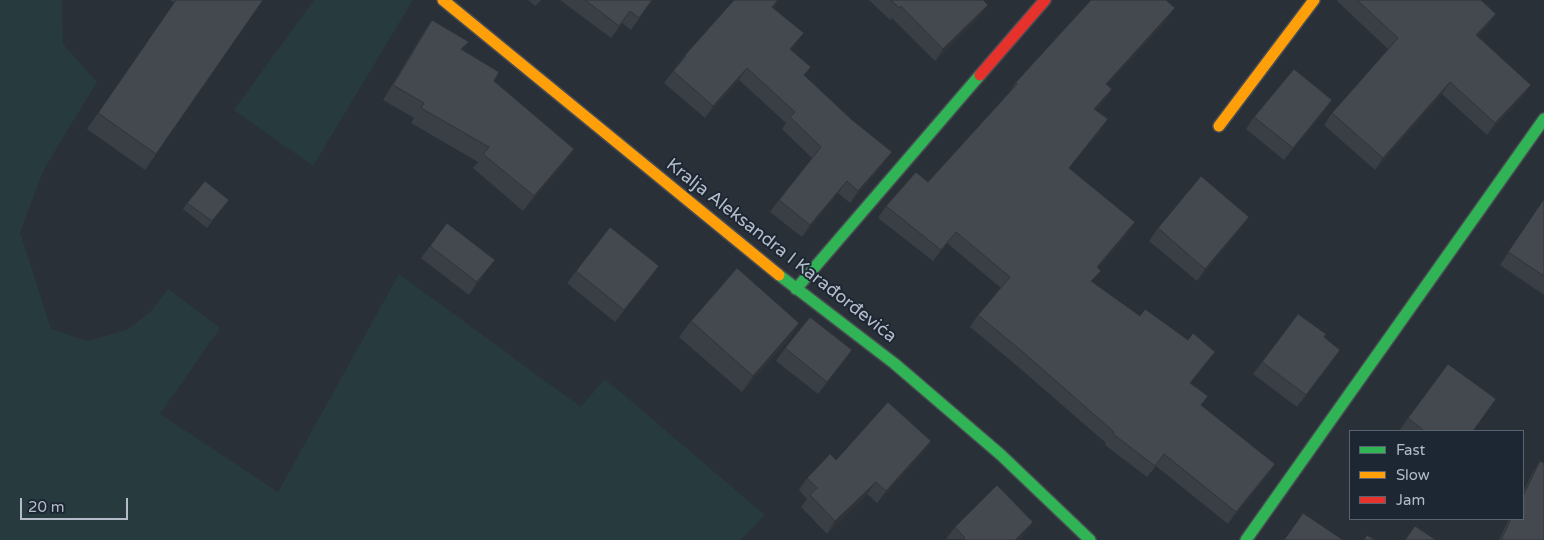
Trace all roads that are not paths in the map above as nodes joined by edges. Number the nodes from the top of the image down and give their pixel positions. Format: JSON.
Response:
{"nodes":[{"id":1,"x":443,"y":0,"type":"edge"},
{"id":2,"x":1045,"y":0,"type":"edge"},
{"id":3,"x":1314,"y":0,"type":"edge"},
{"id":4,"x":1544,"y":119,"type":"edge"},
{"id":5,"x":1219,"y":126,"type":"dead end"},
{"id":6,"x":796,"y":289,"type":"junction"},
{"id":7,"x":1090,"y":540,"type":"edge"},
{"id":8,"x":1246,"y":540,"type":"edge"}],
"edges":[{"from":1,"to":6,"type":"street","name":"Kralja Aleksandra I Karađorđevića"},
{"from":2,"to":6,"type":"street"},
{"from":3,"to":5,"type":"street"},
{"from":4,"to":8,"type":"street"},
{"from":6,"to":7,"type":"street","name":"Kralja Aleksandra I Karađorđevića"}]}
